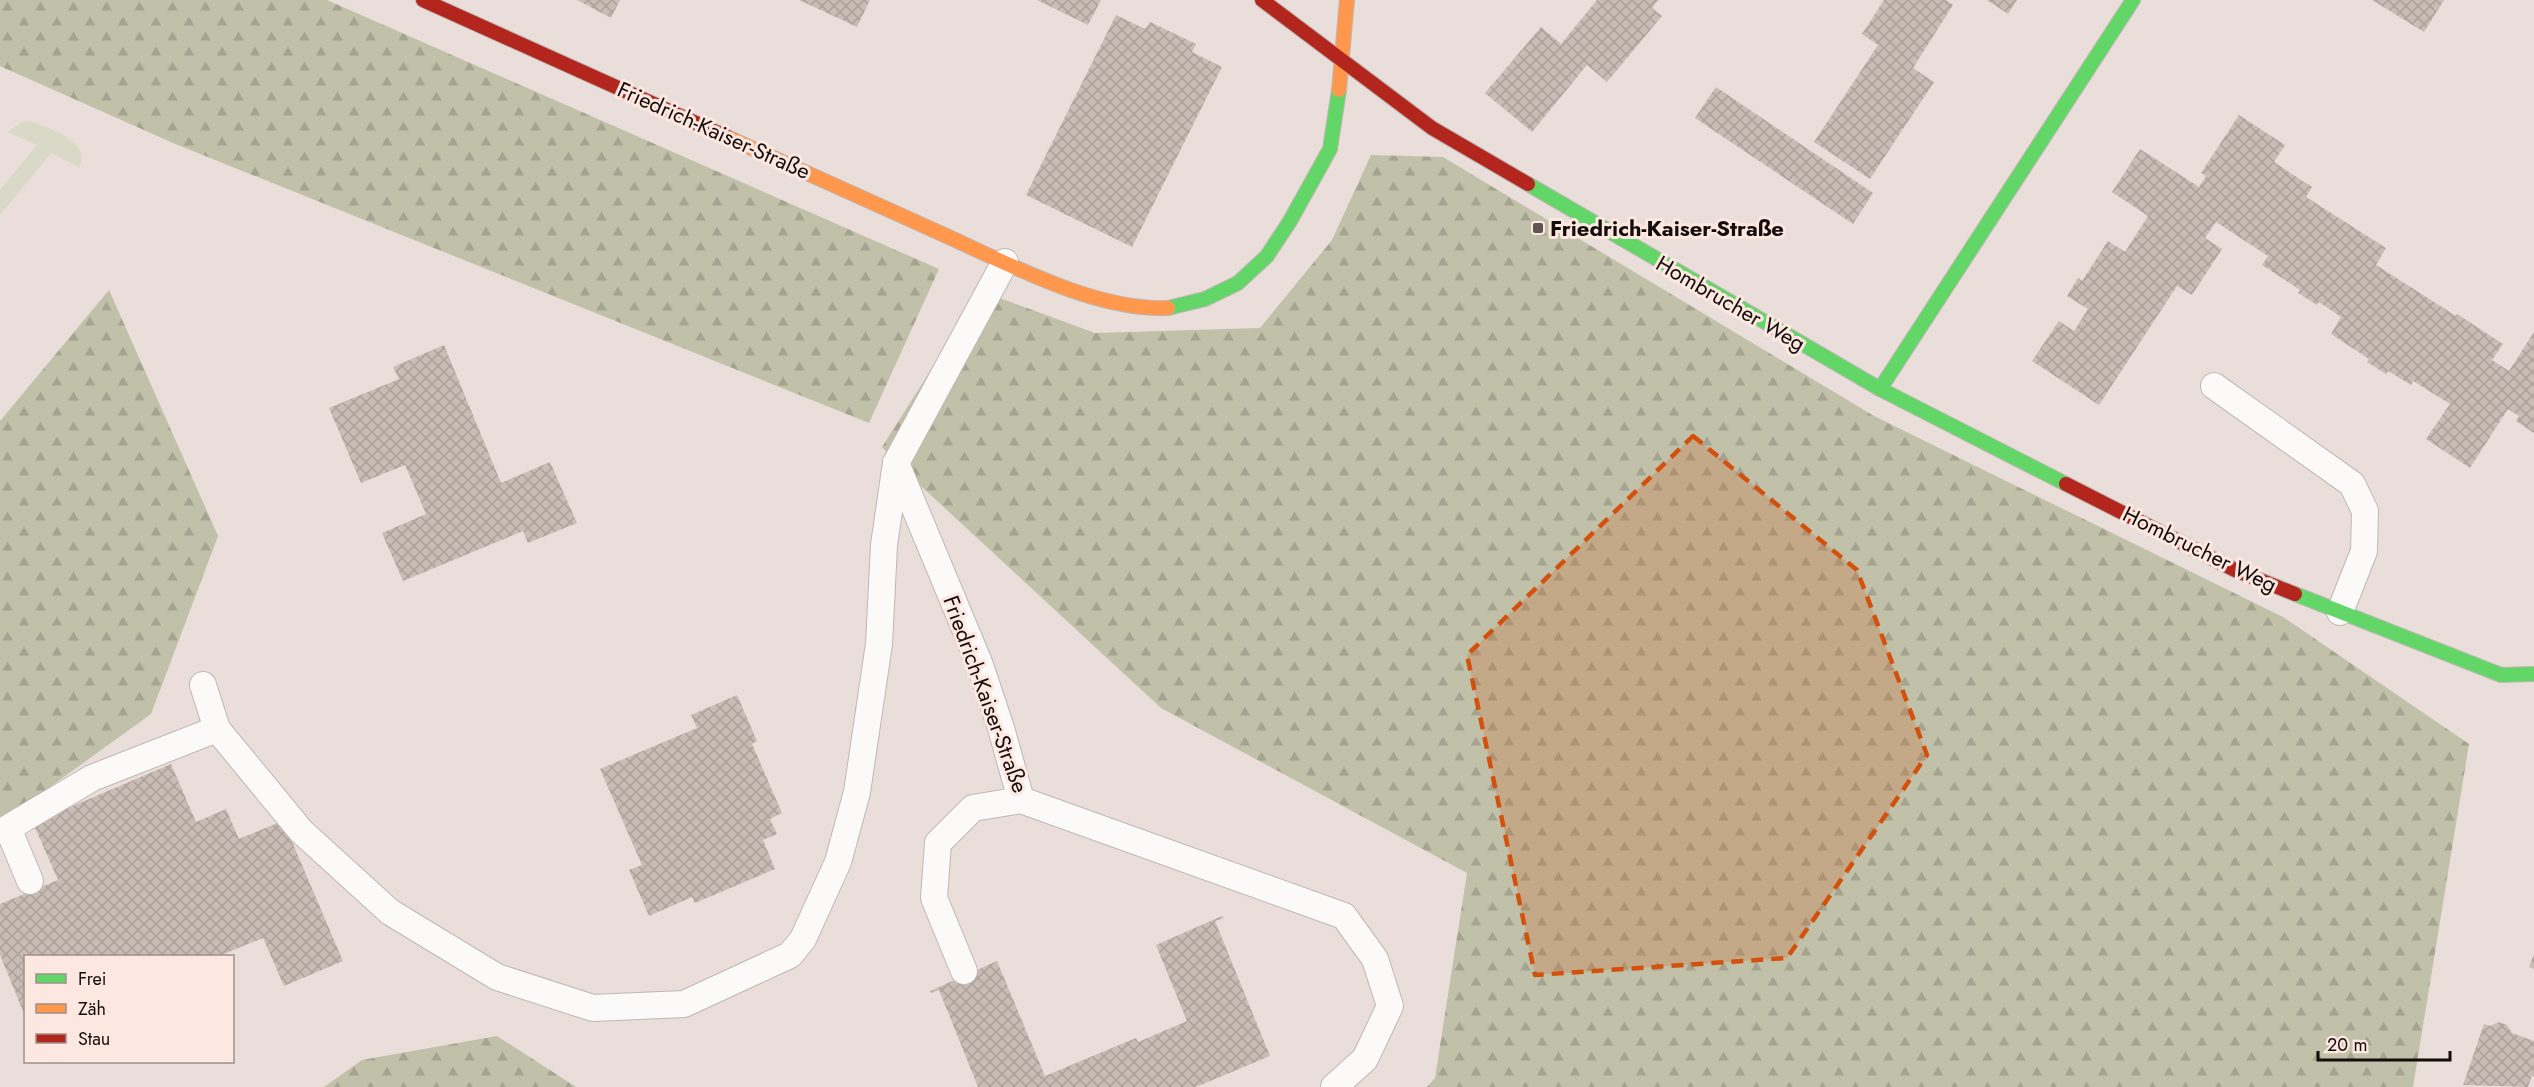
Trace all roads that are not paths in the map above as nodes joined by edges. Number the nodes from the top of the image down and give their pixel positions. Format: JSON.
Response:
{"nodes":[{"id":1,"x":423,"y":0,"type":"edge"},
{"id":2,"x":1262,"y":0,"type":"edge"},
{"id":3,"x":1347,"y":0,"type":"edge"},
{"id":4,"x":2133,"y":0,"type":"edge"},
{"id":5,"x":1343,"y":60,"type":"junction"},
{"id":6,"x":1005,"y":262,"type":"junction"},
{"id":7,"x":2214,"y":386,"type":"dead end"},
{"id":8,"x":1880,"y":389,"type":"junction"},
{"id":9,"x":896,"y":463,"type":"junction"},
{"id":10,"x":2340,"y":612,"type":"junction"},
{"id":11,"x":2534,"y":674,"type":"edge"},
{"id":12,"x":203,"y":685,"type":"dead end"},
{"id":13,"x":217,"y":729,"type":"junction"},
{"id":14,"x":1021,"y":800,"type":"junction"},
{"id":15,"x":30,"y":881,"type":"dead end"},
{"id":16,"x":964,"y":971,"type":"dead end"},
{"id":17,"x":1334,"y":1087,"type":"edge"}],
"edges":[{"from":1,"to":6,"type":"street","name":"Friedrich-Kaiser-Straße"},
{"from":2,"to":5,"type":"street","name":"Hombrucher Weg"},
{"from":3,"to":5,"type":"street"},
{"from":4,"to":8,"type":"street"},
{"from":5,"to":6,"type":"street","name":"Friedrich-Kaiser-Straße"},
{"from":5,"to":8,"type":"street","name":"Hombrucher Weg"},
{"from":6,"to":9,"type":"lane"},
{"from":7,"to":10,"type":"lane"},
{"from":8,"to":10,"type":"street","name":"Hombrucher Weg"},
{"from":9,"to":13,"type":"lane"},
{"from":9,"to":14,"type":"lane","name":"Friedrich-Kaiser-Straße"},
{"from":10,"to":11,"type":"street","name":"Hombrucher Weg"},
{"from":12,"to":13,"type":"lane"},
{"from":13,"to":15,"type":"lane"},
{"from":14,"to":16,"type":"lane"},
{"from":14,"to":17,"type":"lane","name":"Friedrich-Kaiser-Straße"}]}
